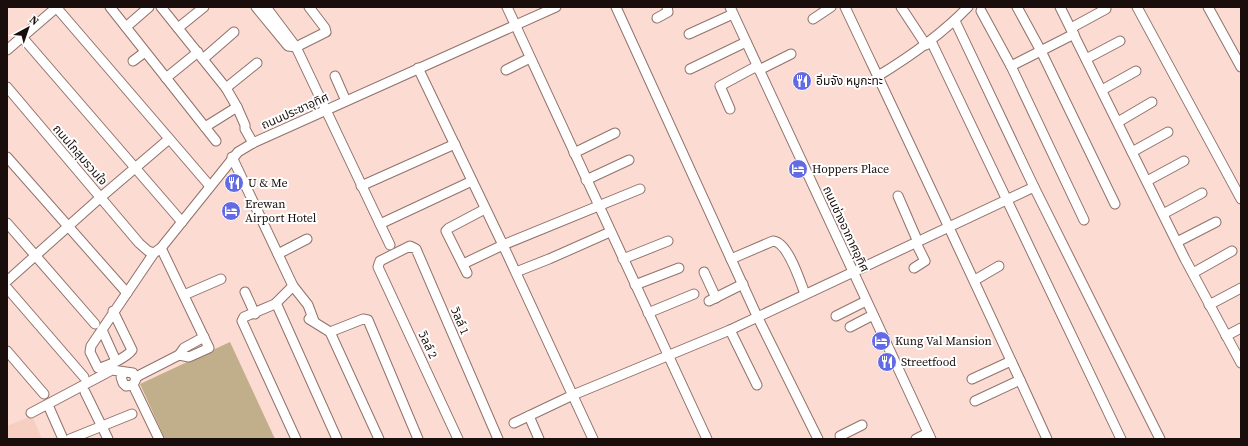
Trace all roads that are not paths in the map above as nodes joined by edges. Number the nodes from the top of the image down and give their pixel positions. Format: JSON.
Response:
{"nodes":[{"id":1,"x":57,"y":7,"type":"edge"},
{"id":2,"x":110,"y":7,"type":"edge"},
{"id":3,"x":149,"y":7,"type":"edge"},
{"id":4,"x":161,"y":7,"type":"edge"},
{"id":5,"x":204,"y":7,"type":"edge"},
{"id":6,"x":256,"y":7,"type":"edge"},
{"id":7,"x":266,"y":7,"type":"edge"},
{"id":8,"x":309,"y":7,"type":"edge"},
{"id":9,"x":507,"y":7,"type":"edge"},
{"id":10,"x":556,"y":7,"type":"edge"},
{"id":11,"x":616,"y":7,"type":"edge"},
{"id":12,"x":667,"y":7,"type":"edge"},
{"id":13,"x":830,"y":7,"type":"edge"},
{"id":14,"x":845,"y":7,"type":"edge"},
{"id":15,"x":901,"y":7,"type":"edge"},
{"id":16,"x":968,"y":7,"type":"edge"},
{"id":17,"x":1017,"y":7,"type":"edge"},
{"id":18,"x":1060,"y":7,"type":"edge"},
{"id":19,"x":1137,"y":7,"type":"edge"},
{"id":20,"x":1208,"y":7,"type":"edge"},
{"id":21,"x":1106,"y":9,"type":"dead end"},
{"id":22,"x":731,"y":10,"type":"edge"},
{"id":23,"x":981,"y":11,"type":"dead end"},
{"id":24,"x":657,"y":18,"type":"dead end"},
{"id":25,"x":813,"y":19,"type":"dead end"},
{"id":26,"x":955,"y":21,"type":"junction"},
{"id":27,"x":516,"y":26,"type":"junction"},
{"id":28,"x":126,"y":27,"type":"junction"},
{"id":29,"x":178,"y":28,"type":"junction"},
{"id":30,"x":1072,"y":31,"type":"junction"},
{"id":31,"x":234,"y":32,"type":"dead end"},
{"id":32,"x":689,"y":34,"type":"dead end"},
{"id":33,"x":22,"y":37,"type":"junction"},
{"id":34,"x":1120,"y":41,"type":"dead end"},
{"id":35,"x":746,"y":42,"type":"junction"},
{"id":36,"x":928,"y":43,"type":"junction"},
{"id":37,"x":296,"y":47,"type":"junction"},
{"id":38,"x":7,"y":50,"type":"edge"},
{"id":39,"x":1041,"y":51,"type":"junction"},
{"id":40,"x":145,"y":52,"type":"junction"},
{"id":41,"x":791,"y":54,"type":"dead end"},
{"id":42,"x":200,"y":55,"type":"junction"},
{"id":43,"x":530,"y":58,"type":"junction"},
{"id":44,"x":1086,"y":59,"type":"junction"},
{"id":45,"x":133,"y":61,"type":"dead end"},
{"id":46,"x":258,"y":62,"type":"dead end"},
{"id":47,"x":1011,"y":66,"type":"junction"},
{"id":48,"x":1241,"y":67,"type":"edge"},
{"id":49,"x":418,"y":68,"type":"junction"},
{"id":50,"x":758,"y":68,"type":"junction"},
{"id":51,"x":690,"y":69,"type":"dead end"},
{"id":52,"x":506,"y":70,"type":"dead end"},
{"id":53,"x":1136,"y":71,"type":"dead end"},
{"id":54,"x":335,"y":76,"type":"dead end"},
{"id":55,"x":878,"y":76,"type":"junction"},
{"id":56,"x":166,"y":78,"type":"junction"},
{"id":57,"x":7,"y":87,"type":"edge"},
{"id":58,"x":226,"y":88,"type":"junction"},
{"id":59,"x":1102,"y":90,"type":"junction"},
{"id":60,"x":346,"y":101,"type":"junction"},
{"id":61,"x":1152,"y":102,"type":"dead end"},
{"id":62,"x":237,"y":107,"type":"junction"},
{"id":63,"x":730,"y":109,"type":"dead end"},
{"id":64,"x":325,"y":110,"type":"junction"},
{"id":65,"x":1118,"y":122,"type":"junction"},
{"id":66,"x":205,"y":127,"type":"junction"},
{"id":67,"x":1168,"y":132,"type":"dead end"},
{"id":68,"x":615,"y":133,"type":"dead end"},
{"id":69,"x":169,"y":139,"type":"junction"},
{"id":70,"x":252,"y":140,"type":"junction"},
{"id":71,"x":216,"y":141,"type":"dead end"},
{"id":72,"x":455,"y":144,"type":"junction"},
{"id":73,"x":1132,"y":152,"type":"junction"},
{"id":74,"x":574,"y":153,"type":"junction"},
{"id":75,"x":7,"y":157,"type":"edge"},
{"id":76,"x":232,"y":157,"type":"junction"},
{"id":77,"x":629,"y":160,"type":"dead end"},
{"id":78,"x":1184,"y":161,"type":"dead end"},
{"id":79,"x":134,"y":168,"type":"junction"},
{"id":80,"x":586,"y":180,"type":"junction"},
{"id":81,"x":472,"y":181,"type":"junction"},
{"id":82,"x":1147,"y":181,"type":"junction"},
{"id":83,"x":209,"y":185,"type":"junction"},
{"id":84,"x":361,"y":186,"type":"junction"},
{"id":85,"x":1034,"y":187,"type":"junction"},
{"id":86,"x":640,"y":189,"type":"dead end"},
{"id":87,"x":1202,"y":193,"type":"dead end"},
{"id":88,"x":100,"y":196,"type":"junction"},
{"id":89,"x":898,"y":196,"type":"dead end"},
{"id":90,"x":1007,"y":200,"type":"junction"},
{"id":91,"x":1241,"y":200,"type":"edge"},
{"id":92,"x":1115,"y":204,"type":"dead end"},
{"id":93,"x":598,"y":205,"type":"junction"},
{"id":94,"x":485,"y":209,"type":"junction"},
{"id":95,"x":1163,"y":214,"type":"junction"},
{"id":96,"x":1084,"y":220,"type":"dead end"},
{"id":97,"x":182,"y":222,"type":"junction"},
{"id":98,"x":1216,"y":222,"type":"dead end"},
{"id":99,"x":7,"y":223,"type":"edge"},
{"id":100,"x":380,"y":224,"type":"junction"},
{"id":101,"x":68,"y":226,"type":"junction"},
{"id":102,"x":948,"y":228,"type":"junction"},
{"id":103,"x":610,"y":232,"type":"junction"},
{"id":104,"x":307,"y":240,"type":"dead end"},
{"id":105,"x":668,"y":241,"type":"dead end"},
{"id":106,"x":917,"y":242,"type":"junction"},
{"id":107,"x":1177,"y":242,"type":"junction"},
{"id":108,"x":390,"y":245,"type":"dead end"},
{"id":109,"x":504,"y":245,"type":"junction"},
{"id":110,"x":158,"y":250,"type":"junction"},
{"id":111,"x":1232,"y":251,"type":"dead end"},
{"id":112,"x":278,"y":254,"type":"junction"},
{"id":113,"x":36,"y":256,"type":"junction"},
{"id":114,"x":623,"y":259,"type":"junction"},
{"id":115,"x":732,"y":259,"type":"junction"},
{"id":116,"x":380,"y":261,"type":"joint"},
{"id":117,"x":463,"y":264,"type":"junction"},
{"id":118,"x":999,"y":266,"type":"dead end"},
{"id":119,"x":678,"y":268,"type":"dead end"},
{"id":120,"x":914,"y":268,"type":"dead end"},
{"id":121,"x":516,"y":272,"type":"junction"},
{"id":122,"x":704,"y":272,"type":"dead end"},
{"id":123,"x":853,"y":272,"type":"junction"},
{"id":124,"x":467,"y":273,"type":"dead end"},
{"id":125,"x":1193,"y":273,"type":"junction"},
{"id":126,"x":221,"y":279,"type":"dead end"},
{"id":127,"x":975,"y":280,"type":"junction"},
{"id":128,"x":7,"y":281,"type":"edge"},
{"id":129,"x":743,"y":284,"type":"junction"},
{"id":130,"x":635,"y":285,"type":"junction"},
{"id":131,"x":293,"y":286,"type":"junction"},
{"id":132,"x":7,"y":288,"type":"edge"},
{"id":133,"x":1241,"y":288,"type":"edge"},
{"id":134,"x":245,"y":292,"type":"dead end"},
{"id":135,"x":127,"y":293,"type":"junction"},
{"id":136,"x":694,"y":294,"type":"dead end"},
{"id":137,"x":806,"y":294,"type":"junction"},
{"id":138,"x":184,"y":295,"type":"junction"},
{"id":139,"x":866,"y":301,"type":"junction"},
{"id":140,"x":275,"y":304,"type":"junction"},
{"id":141,"x":1209,"y":305,"type":"junction"},
{"id":142,"x":113,"y":311,"type":"junction"},
{"id":143,"x":648,"y":313,"type":"junction"},
{"id":144,"x":255,"y":314,"type":"junction"},
{"id":145,"x":758,"y":316,"type":"junction"},
{"id":146,"x":836,"y":316,"type":"dead end"},
{"id":147,"x":873,"y":316,"type":"junction"},
{"id":148,"x":98,"y":327,"type":"junction"},
{"id":149,"x":850,"y":327,"type":"dead end"},
{"id":150,"x":1241,"y":328,"type":"edge"},
{"id":151,"x":730,"y":330,"type":"junction"},
{"id":152,"x":330,"y":332,"type":"junction"},
{"id":153,"x":1226,"y":336,"type":"junction"},
{"id":154,"x":204,"y":337,"type":"junction"},
{"id":155,"x":7,"y":351,"type":"edge"},
{"id":156,"x":179,"y":355,"type":"junction"},
{"id":157,"x":668,"y":357,"type":"junction"},
{"id":158,"x":116,"y":361,"type":"junction"},
{"id":159,"x":1011,"y":361,"type":"junction"},
{"id":160,"x":1241,"y":363,"type":"edge"},
{"id":161,"x":124,"y":373,"type":"junction"},
{"id":162,"x":84,"y":377,"type":"dead end"},
{"id":163,"x":972,"y":379,"type":"dead end"},
{"id":164,"x":1020,"y":380,"type":"junction"},
{"id":165,"x":134,"y":381,"type":"junction"},
{"id":166,"x":757,"y":385,"type":"dead end"},
{"id":167,"x":85,"y":392,"type":"dead end"},
{"id":168,"x":44,"y":394,"type":"dead end"},
{"id":169,"x":573,"y":395,"type":"junction"},
{"id":170,"x":975,"y":401,"type":"dead end"},
{"id":171,"x":48,"y":405,"type":"junction"},
{"id":172,"x":31,"y":413,"type":"dead end"},
{"id":173,"x":132,"y":414,"type":"dead end"},
{"id":174,"x":529,"y":416,"type":"junction"},
{"id":175,"x":514,"y":423,"type":"dead end"},
{"id":176,"x":862,"y":425,"type":"dead end"},
{"id":177,"x":102,"y":426,"type":"junction"},
{"id":178,"x":840,"y":434,"type":"edge"},
{"id":179,"x":929,"y":436,"type":"edge"},
{"id":180,"x":63,"y":439,"type":"edge"},
{"id":181,"x":70,"y":439,"type":"edge"},
{"id":182,"x":108,"y":439,"type":"edge"},
{"id":183,"x":158,"y":439,"type":"edge"},
{"id":184,"x":296,"y":439,"type":"edge"},
{"id":185,"x":337,"y":439,"type":"edge"},
{"id":186,"x":379,"y":439,"type":"edge"},
{"id":187,"x":418,"y":439,"type":"edge"},
{"id":188,"x":458,"y":439,"type":"edge"},
{"id":189,"x":498,"y":439,"type":"edge"},
{"id":190,"x":539,"y":439,"type":"edge"},
{"id":191,"x":593,"y":439,"type":"edge"},
{"id":192,"x":707,"y":439,"type":"edge"},
{"id":193,"x":818,"y":439,"type":"edge"},
{"id":194,"x":916,"y":439,"type":"edge"},
{"id":195,"x":1047,"y":439,"type":"edge"},
{"id":196,"x":1121,"y":439,"type":"edge"},
{"id":197,"x":1160,"y":439,"type":"edge"}],
"edges":[{"from":1,"to":33,"type":"street"},
{"from":1,"to":69,"type":"street"},
{"from":2,"to":28,"type":"street"},
{"from":3,"to":28,"type":"street"},
{"from":4,"to":29,"type":"street"},
{"from":5,"to":29,"type":"street"},
{"from":6,"to":37,"type":"street"},
{"from":7,"to":37,"type":"street"},
{"from":8,"to":37,"type":"street"},
{"from":9,"to":27,"type":"street"},
{"from":10,"to":27,"type":"street","name":"ถนนประชาอุทิศ"},
{"from":11,"to":115,"type":"street"},
{"from":12,"to":24,"type":"street"},
{"from":13,"to":25,"type":"street"},
{"from":14,"to":55,"type":"street"},
{"from":15,"to":36,"type":"street"},
{"from":16,"to":26,"type":"street"},
{"from":17,"to":39,"type":"street"},
{"from":18,"to":30,"type":"street"},
{"from":19,"to":91,"type":"street"},
{"from":20,"to":48,"type":"street"},
{"from":21,"to":30,"type":"street"},
{"from":22,"to":32,"type":"street"},
{"from":22,"to":35,"type":"street","name":"ถนนช่างอากาศอุทิศ"},
{"from":23,"to":47,"type":"street"},
{"from":26,"to":36,"type":"street"},
{"from":26,"to":85,"type":"street"},
{"from":27,"to":43,"type":"street"},
{"from":27,"to":49,"type":"street","name":"ถนนประชาอุทิศ"},
{"from":28,"to":40,"type":"street"},
{"from":29,"to":42,"type":"street"},
{"from":30,"to":39,"type":"street"},
{"from":30,"to":44,"type":"street"},
{"from":31,"to":42,"type":"street"},
{"from":33,"to":38,"type":"street"},
{"from":33,"to":79,"type":"street"},
{"from":34,"to":44,"type":"street"},
{"from":35,"to":50,"type":"street","name":"ถนนช่างอากาศอุทิศ"},
{"from":35,"to":51,"type":"street"},
{"from":36,"to":55,"type":"street"},
{"from":36,"to":90,"type":"street"},
{"from":37,"to":64,"type":"street"},
{"from":39,"to":47,"type":"street"},
{"from":39,"to":92,"type":"street"},
{"from":40,"to":45,"type":"street"},
{"from":40,"to":56,"type":"street"},
{"from":41,"to":50,"type":"street"},
{"from":42,"to":56,"type":"street"},
{"from":42,"to":58,"type":"street"},
{"from":43,"to":52,"type":"street"},
{"from":43,"to":74,"type":"street"},
{"from":44,"to":59,"type":"street"},
{"from":46,"to":58,"type":"street"},
{"from":47,"to":96,"type":"street"},
{"from":49,"to":60,"type":"street","name":"ถนนประชาอุทิศ"},
{"from":49,"to":72,"type":"street"},
{"from":50,"to":63,"type":"street"},
{"from":50,"to":123,"type":"street","name":"ถนนช่างอากาศอุทิศ"},
{"from":53,"to":59,"type":"street"},
{"from":54,"to":60,"type":"street"},
{"from":55,"to":102,"type":"street"},
{"from":56,"to":66,"type":"street"},
{"from":57,"to":88,"type":"street","name":"ถนนโกสุมรวมใจ"},
{"from":58,"to":62,"type":"street"},
{"from":59,"to":65,"type":"street"},
{"from":60,"to":64,"type":"street","name":"ถนนประชาอุทิศ"},
{"from":61,"to":65,"type":"street"},
{"from":62,"to":66,"type":"street"},
{"from":62,"to":70,"type":"street"},
{"from":64,"to":70,"type":"street","name":"ถนนประชาอุทิศ"},
{"from":64,"to":84,"type":"street"},
{"from":65,"to":73,"type":"street"},
{"from":66,"to":71,"type":"street"},
{"from":67,"to":73,"type":"street"},
{"from":68,"to":74,"type":"street"},
{"from":69,"to":79,"type":"street"},
{"from":69,"to":83,"type":"street"},
{"from":70,"to":76,"type":"street","name":"ถนนประชาอุทิศ"},
{"from":72,"to":81,"type":"street"},
{"from":72,"to":84,"type":"street"},
{"from":73,"to":82,"type":"street"},
{"from":74,"to":80,"type":"street"},
{"from":75,"to":101,"type":"street"},
{"from":76,"to":83,"type":"street","name":"ถนนประชาอุทิศ"},
{"from":76,"to":112,"type":"street"},
{"from":77,"to":80,"type":"street"},
{"from":78,"to":82,"type":"street"},
{"from":79,"to":88,"type":"street"},
{"from":79,"to":97,"type":"street"},
{"from":80,"to":93,"type":"street"},
{"from":81,"to":94,"type":"street"},
{"from":81,"to":100,"type":"street"},
{"from":82,"to":95,"type":"street"},
{"from":83,"to":97,"type":"street","name":"ถนนประชาอุทิศ"},
{"from":84,"to":100,"type":"street"},
{"from":85,"to":90,"type":"street"},
{"from":85,"to":197,"type":"street"},
{"from":86,"to":93,"type":"street"},
{"from":87,"to":95,"type":"street"},
{"from":88,"to":101,"type":"street","name":"ถนนโกสุมรวมใจ"},
{"from":88,"to":110,"type":"street"},
{"from":89,"to":106,"type":"street"},
{"from":90,"to":102,"type":"street"},
{"from":90,"to":196,"type":"street"},
{"from":93,"to":103,"type":"street"},
{"from":93,"to":109,"type":"street"},
{"from":94,"to":109,"type":"street"},
{"from":94,"to":117,"type":"street"},
{"from":95,"to":107,"type":"street"},
{"from":97,"to":110,"type":"street","name":"ถนนประชาอุทิศ"},
{"from":98,"to":107,"type":"street"},
{"from":99,"to":113,"type":"street"},
{"from":100,"to":108,"type":"street"},
{"from":101,"to":113,"type":"street","name":"ถนนโกสุมรวมใจ"},
{"from":101,"to":135,"type":"street"},
{"from":102,"to":106,"type":"street"},
{"from":102,"to":127,"type":"street"},
{"from":103,"to":114,"type":"street"},
{"from":103,"to":121,"type":"street"},
{"from":104,"to":112,"type":"street"},
{"from":105,"to":114,"type":"street"},
{"from":106,"to":120,"type":"street"},
{"from":106,"to":123,"type":"street"},
{"from":107,"to":125,"type":"street"},
{"from":109,"to":117,"type":"street"},
{"from":109,"to":121,"type":"street"},
{"from":110,"to":135,"type":"street","name":"ถนนประชาอุทิศ"},
{"from":110,"to":138,"type":"street"},
{"from":111,"to":125,"type":"street"},
{"from":112,"to":131,"type":"street"},
{"from":113,"to":128,"type":"street","name":"ถนนโกสุมรวมใจ"},
{"from":113,"to":148,"type":"street"},
{"from":114,"to":130,"type":"street"},
{"from":115,"to":129,"type":"street"},
{"from":115,"to":137,"type":"street"},
{"from":116,"to":188,"type":"street","name":"วิลล์ 2"},
{"from":116,"to":189,"type":"street","name":"วิลล์ 1"},
{"from":117,"to":124,"type":"street"},
{"from":118,"to":127,"type":"street"},
{"from":119,"to":130,"type":"street"},
{"from":121,"to":169,"type":"street"},
{"from":122,"to":129,"type":"street"},
{"from":123,"to":137,"type":"street"},
{"from":123,"to":139,"type":"street","name":"ถนนช่างอากาศอุทิศ"},
{"from":125,"to":141,"type":"street"},
{"from":126,"to":138,"type":"street"},
{"from":127,"to":159,"type":"street"},
{"from":129,"to":145,"type":"street"},
{"from":130,"to":143,"type":"street"},
{"from":131,"to":140,"type":"street"},
{"from":131,"to":152,"type":"street"},
{"from":132,"to":162,"type":"street"},
{"from":133,"to":141,"type":"street"},
{"from":134,"to":144,"type":"street"},
{"from":135,"to":142,"type":"street","name":"ถนนประชาอุทิศ"},
{"from":136,"to":143,"type":"street"},
{"from":137,"to":145,"type":"street"},
{"from":138,"to":154,"type":"street"},
{"from":139,"to":146,"type":"street"},
{"from":139,"to":147,"type":"street","name":"ถนนช่างอากาศอุทิศ"},
{"from":140,"to":144,"type":"street"},
{"from":140,"to":185,"type":"street"},
{"from":141,"to":153,"type":"street"},
{"from":142,"to":148,"type":"street","name":"ถนนประชาอุทิศ"},
{"from":142,"to":158,"type":"street"},
{"from":143,"to":157,"type":"street"},
{"from":144,"to":184,"type":"street"},
{"from":145,"to":151,"type":"street"},
{"from":145,"to":193,"type":"street"},
{"from":147,"to":149,"type":"street"},
{"from":147,"to":179,"type":"street","name":"ถนนช่างอากาศอุทิศ"},
{"from":148,"to":158,"type":"street"},
{"from":148,"to":158,"type":"street","name":"ถนนประชาอุทิศ"},
{"from":150,"to":153,"type":"street"},
{"from":151,"to":157,"type":"street"},
{"from":151,"to":166,"type":"street"},
{"from":152,"to":186,"type":"street"},
{"from":152,"to":187,"type":"street"},
{"from":153,"to":160,"type":"street"},
{"from":154,"to":156,"type":"street"},
{"from":154,"to":156,"type":"street"},
{"from":155,"to":168,"type":"street"},
{"from":156,"to":165,"type":"street"},
{"from":157,"to":169,"type":"street"},
{"from":157,"to":192,"type":"street"},
{"from":159,"to":163,"type":"street"},
{"from":159,"to":164,"type":"street"},
{"from":161,"to":165,"type":"street"},
{"from":161,"to":165,"type":"street"},
{"from":161,"to":171,"type":"street"},
{"from":164,"to":170,"type":"street"},
{"from":164,"to":195,"type":"street"},
{"from":165,"to":183,"type":"street"},
{"from":167,"to":177,"type":"street"},
{"from":169,"to":174,"type":"street"},
{"from":169,"to":191,"type":"street"},
{"from":171,"to":172,"type":"street"},
{"from":171,"to":180,"type":"street"},
{"from":173,"to":177,"type":"street"},
{"from":174,"to":175,"type":"street"},
{"from":174,"to":190,"type":"street"},
{"from":176,"to":178,"type":"street"},
{"from":177,"to":181,"type":"street"},
{"from":177,"to":182,"type":"street"},
{"from":179,"to":194,"type":"street"}]}
